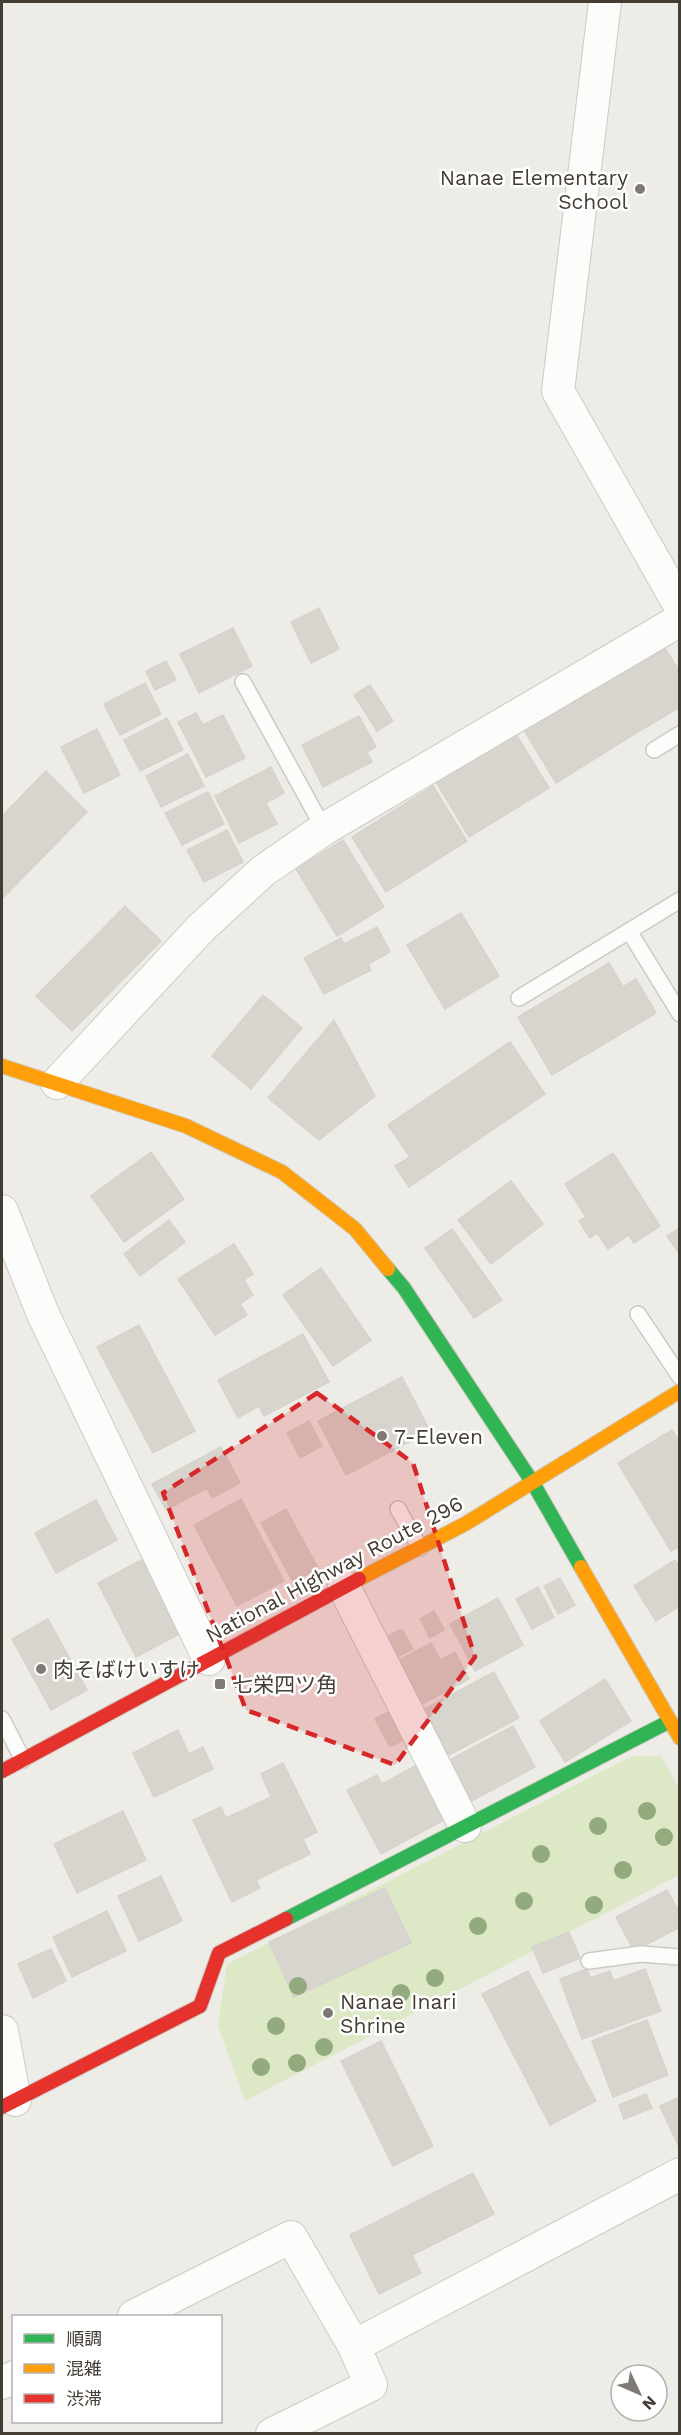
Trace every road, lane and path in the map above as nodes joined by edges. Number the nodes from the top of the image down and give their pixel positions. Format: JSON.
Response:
{"nodes":[{"id":1,"x":605,"y":2,"type":"edge"},
{"id":2,"x":680,"y":606,"type":"edge"},
{"id":3,"x":680,"y":620,"type":"edge"},
{"id":4,"x":243,"y":682,"type":"dead end"},
{"id":5,"x":680,"y":734,"type":"edge"},
{"id":6,"x":654,"y":750,"type":"dead end"},
{"id":7,"x":324,"y":829,"type":"junction"},
{"id":8,"x":680,"y":900,"type":"edge"},
{"id":9,"x":629,"y":931,"type":"junction"},
{"id":10,"x":519,"y":998,"type":"dead end"},
{"id":11,"x":680,"y":1014,"type":"edge"},
{"id":12,"x":2,"y":1066,"type":"edge"},
{"id":13,"x":57,"y":1083,"type":"junction"},
{"id":14,"x":2,"y":1211,"type":"edge"},
{"id":15,"x":638,"y":1314,"type":"dead end"},
{"id":16,"x":680,"y":1377,"type":"edge"},
{"id":17,"x":680,"y":1390,"type":"edge"},
{"id":18,"x":533,"y":1483,"type":"junction"},
{"id":19,"x":398,"y":1509,"type":"dead end"},
{"id":20,"x":420,"y":1548,"type":"junction"},
{"id":21,"x":344,"y":1587,"type":"junction"},
{"id":22,"x":208,"y":1659,"type":"junction"},
{"id":23,"x":675,"y":1718,"type":"edge"},
{"id":24,"x":2,"y":1719,"type":"edge"},
{"id":25,"x":680,"y":1738,"type":"edge"},
{"id":26,"x":23,"y":1760,"type":"junction"},
{"id":27,"x":2,"y":1771,"type":"edge"},
{"id":28,"x":465,"y":1826,"type":"junction"},
{"id":29,"x":680,"y":1957,"type":"edge"},
{"id":30,"x":590,"y":1961,"type":"dead end"},
{"id":31,"x":2,"y":2031,"type":"edge"},
{"id":32,"x":8,"y":2104,"type":"edge"},
{"id":33,"x":680,"y":2174,"type":"edge"},
{"id":34,"x":136,"y":2315,"type":"edge"},
{"id":35,"x":354,"y":2346,"type":"junction"},
{"id":36,"x":272,"y":2433,"type":"edge"}],
"edges":[{"from":1,"to":2,"type":"street"},
{"from":3,"to":7,"type":"street"},
{"from":4,"to":7,"type":"lane"},
{"from":5,"to":6,"type":"lane"},
{"from":7,"to":13,"type":"street"},
{"from":8,"to":9,"type":"lane"},
{"from":9,"to":10,"type":"lane"},
{"from":9,"to":11,"type":"lane"},
{"from":12,"to":13,"type":"main road"},
{"from":13,"to":18,"type":"main road"},
{"from":14,"to":22,"type":"street"},
{"from":15,"to":16,"type":"lane"},
{"from":17,"to":18,"type":"main road","name":"National Highway Route 296"},
{"from":18,"to":20,"type":"main road","name":"National Highway Route 296"},
{"from":18,"to":23,"type":"main road"},
{"from":19,"to":20,"type":"lane"},
{"from":20,"to":21,"type":"main road","name":"National Highway Route 296"},
{"from":21,"to":22,"type":"main road","name":"National Highway Route 296"},
{"from":21,"to":28,"type":"street"},
{"from":22,"to":26,"type":"main road","name":"National Highway Route 296"},
{"from":23,"to":25,"type":"main road"},
{"from":23,"to":28,"type":"main road"},
{"from":24,"to":26,"type":"lane"},
{"from":26,"to":27,"type":"main road","name":"National Highway Route 296"},
{"from":28,"to":32,"type":"main road"},
{"from":29,"to":30,"type":"lane"},
{"from":31,"to":32,"type":"street"},
{"from":33,"to":35,"type":"street"},
{"from":34,"to":35,"type":"street"},
{"from":35,"to":36,"type":"street"}]}
